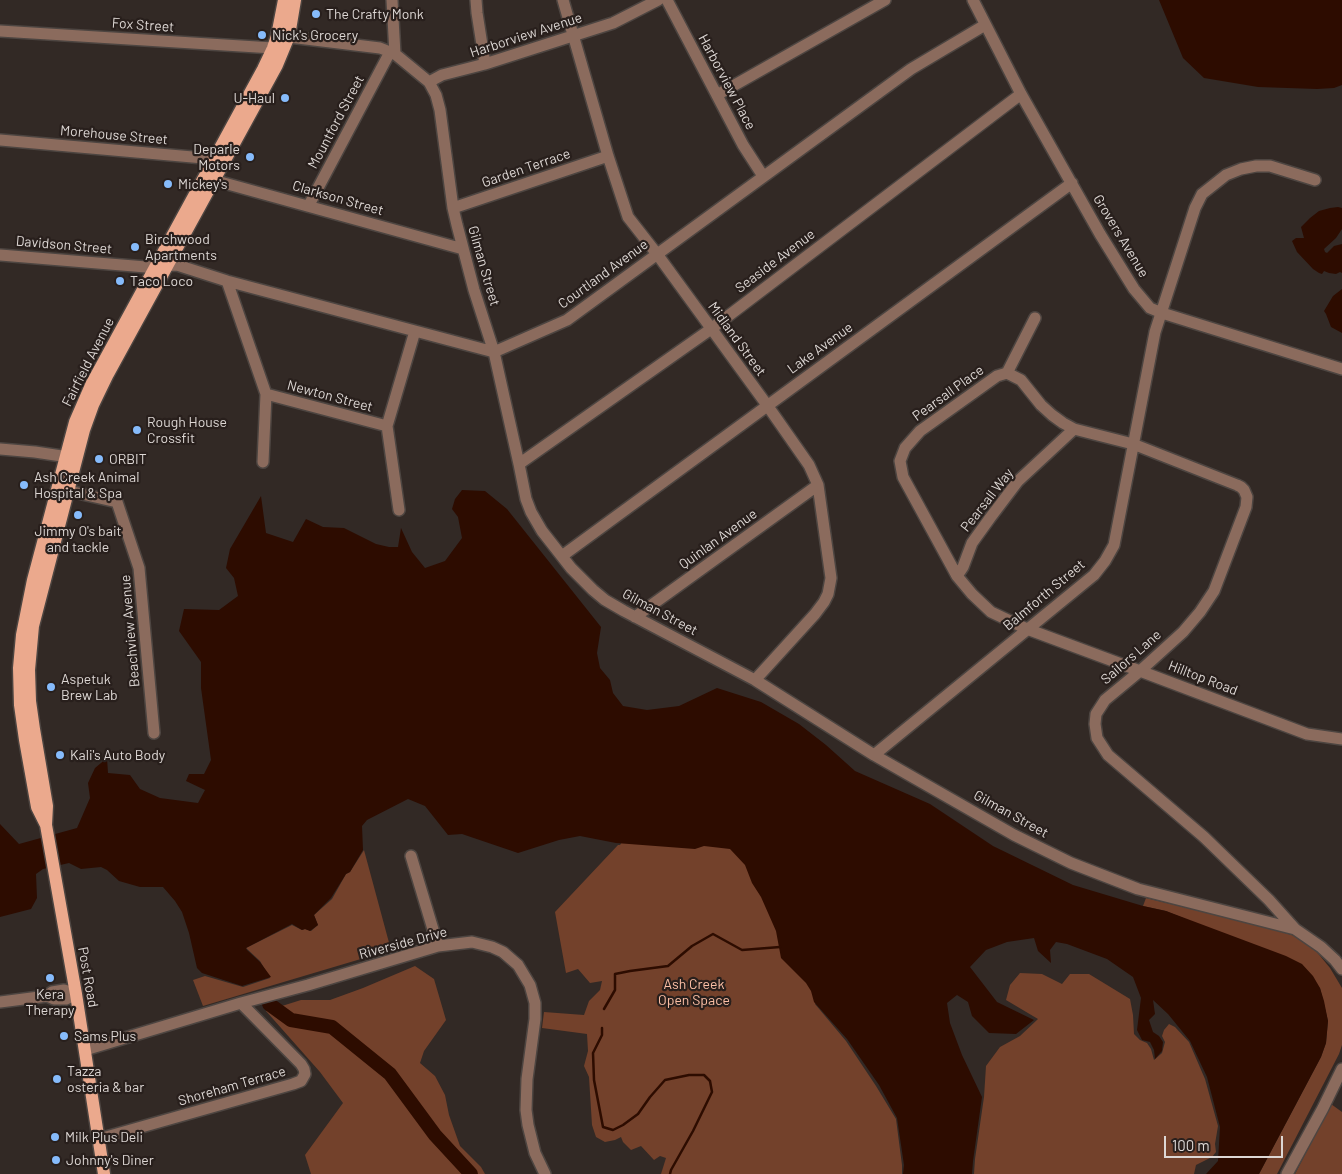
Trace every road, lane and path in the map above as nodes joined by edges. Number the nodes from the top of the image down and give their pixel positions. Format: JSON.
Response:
{"nodes":[{"id":1,"x":284,"y":0,"type":"edge"},
{"id":2,"x":295,"y":0,"type":"edge"},
{"id":3,"x":392,"y":0,"type":"edge"},
{"id":4,"x":476,"y":0,"type":"edge"},
{"id":5,"x":563,"y":0,"type":"edge"},
{"id":6,"x":667,"y":0,"type":"edge"},
{"id":7,"x":885,"y":0,"type":"edge"},
{"id":8,"x":973,"y":0,"type":"edge"},
{"id":9,"x":652,"y":2,"type":"edge"},
{"id":10,"x":985,"y":25,"type":"junction"},
{"id":11,"x":0,"y":31,"type":"edge"},
{"id":12,"x":573,"y":35,"type":"junction"},
{"id":13,"x":280,"y":43,"type":"junction"},
{"id":14,"x":392,"y":53,"type":"junction"},
{"id":15,"x":485,"y":64,"type":"junction"},
{"id":16,"x":429,"y":82,"type":"junction"},
{"id":17,"x":1021,"y":94,"type":"junction"},
{"id":18,"x":717,"y":95,"type":"junction"},
{"id":19,"x":0,"y":140,"type":"edge"},
{"id":20,"x":608,"y":156,"type":"junction"},
{"id":21,"x":220,"y":161,"type":"junction"},
{"id":22,"x":764,"y":176,"type":"junction"},
{"id":23,"x":210,"y":178,"type":"junction"},
{"id":24,"x":1315,"y":180,"type":"dead end"},
{"id":25,"x":1072,"y":183,"type":"junction"},
{"id":26,"x":308,"y":206,"type":"junction"},
{"id":27,"x":453,"y":208,"type":"junction"},
{"id":28,"x":463,"y":249,"type":"junction"},
{"id":29,"x":657,"y":254,"type":"junction"},
{"id":30,"x":0,"y":255,"type":"edge"},
{"id":31,"x":162,"y":265,"type":"junction"},
{"id":32,"x":227,"y":281,"type":"junction"},
{"id":33,"x":1162,"y":313,"type":"junction"},
{"id":34,"x":1035,"y":318,"type":"dead end"},
{"id":35,"x":711,"y":329,"type":"junction"},
{"id":36,"x":415,"y":331,"type":"junction"},
{"id":37,"x":494,"y":352,"type":"junction"},
{"id":38,"x":1342,"y":369,"type":"edge"},
{"id":39,"x":1007,"y":372,"type":"junction"},
{"id":40,"x":266,"y":394,"type":"junction"},
{"id":41,"x":767,"y":405,"type":"junction"},
{"id":42,"x":388,"y":426,"type":"junction"},
{"id":43,"x":1074,"y":429,"type":"junction"},
{"id":44,"x":1133,"y":444,"type":"junction"},
{"id":45,"x":0,"y":449,"type":"edge"},
{"id":46,"x":71,"y":458,"type":"junction"},
{"id":47,"x":263,"y":462,"type":"dead end"},
{"id":48,"x":520,"y":464,"type":"junction"},
{"id":49,"x":818,"y":485,"type":"junction"},
{"id":50,"x":62,"y":489,"type":"junction"},
{"id":51,"x":399,"y":510,"type":"dead end"},
{"id":52,"x":562,"y":556,"type":"junction"},
{"id":53,"x":957,"y":576,"type":"junction"},
{"id":54,"x":635,"y":617,"type":"junction"},
{"id":55,"x":1028,"y":629,"type":"junction"},
{"id":56,"x":1140,"y":671,"type":"junction"},
{"id":57,"x":755,"y":680,"type":"junction"},
{"id":58,"x":154,"y":733,"type":"dead end"},
{"id":59,"x":1342,"y":739,"type":"edge"},
{"id":60,"x":874,"y":755,"type":"junction"},
{"id":61,"x":412,"y":856,"type":"dead end"},
{"id":62,"x":54,"y":875,"type":"joint"},
{"id":63,"x":1295,"y":929,"type":"junction"},
{"id":64,"x":438,"y":946,"type":"junction"},
{"id":65,"x":1342,"y":969,"type":"edge"},
{"id":66,"x":76,"y":994,"type":"junction"},
{"id":67,"x":0,"y":1002,"type":"edge"},
{"id":68,"x":241,"y":1003,"type":"junction"},
{"id":69,"x":85,"y":1050,"type":"junction"},
{"id":70,"x":1342,"y":1069,"type":"edge"},
{"id":71,"x":99,"y":1139,"type":"junction"},
{"id":72,"x":104,"y":1174,"type":"edge"},
{"id":73,"x":545,"y":1174,"type":"edge"},
{"id":74,"x":1287,"y":1174,"type":"edge"}],
"edges":[{"from":1,"to":13,"type":"main road","name":"Fairfield Avenue"},
{"from":2,"to":13,"type":"main road","name":"Fairfield Avenue"},
{"from":3,"to":14,"type":"street"},
{"from":4,"to":15,"type":"street"},
{"from":5,"to":12,"type":"street","name":"Midland Street"},
{"from":6,"to":18,"type":"street","name":"Harborview Place"},
{"from":7,"to":18,"type":"street"},
{"from":8,"to":10,"type":"street","name":"Grovers Avenue"},
{"from":9,"to":12,"type":"street","name":"Harborview Avenue"},
{"from":10,"to":17,"type":"street","name":"Grovers Avenue"},
{"from":10,"to":22,"type":"street","name":"Courtland Avenue"},
{"from":11,"to":13,"type":"street","name":"Fox Street"},
{"from":12,"to":15,"type":"street","name":"Harborview Avenue"},
{"from":12,"to":20,"type":"street","name":"Midland Street"},
{"from":13,"to":14,"type":"street","name":"Gilman Street"},
{"from":13,"to":21,"type":"main road","name":"Fairfield Avenue"},
{"from":14,"to":16,"type":"street","name":"Gilman Street"},
{"from":14,"to":26,"type":"street","name":"Mountford Street"},
{"from":15,"to":16,"type":"street","name":"Harborview Avenue"},
{"from":16,"to":27,"type":"street","name":"Gilman Street"},
{"from":17,"to":25,"type":"street","name":"Grovers Avenue"},
{"from":17,"to":35,"type":"street","name":"Seaside Avenue"},
{"from":18,"to":22,"type":"street","name":"Harborview Place"},
{"from":19,"to":21,"type":"street","name":"Morehouse Street"},
{"from":20,"to":27,"type":"street","name":"Garden Terrace"},
{"from":20,"to":29,"type":"street","name":"Midland Street"},
{"from":21,"to":23,"type":"main road","name":"Fairfield Avenue"},
{"from":22,"to":29,"type":"street","name":"Courtland Avenue"},
{"from":23,"to":26,"type":"street","name":"Clarkson Street"},
{"from":23,"to":31,"type":"main road","name":"Fairfield Avenue"},
{"from":24,"to":33,"type":"street","name":"Balmforth Street"},
{"from":25,"to":33,"type":"street","name":"Grovers Avenue"},
{"from":25,"to":41,"type":"street","name":"Lake Avenue"},
{"from":26,"to":28,"type":"street","name":"Clarkson Street"},
{"from":27,"to":28,"type":"street","name":"Gilman Street"},
{"from":28,"to":37,"type":"street","name":"Gilman Street"},
{"from":29,"to":35,"type":"street","name":"Midland Street"},
{"from":29,"to":37,"type":"street","name":"Courtland Avenue"},
{"from":30,"to":31,"type":"street","name":"Davidson Street"},
{"from":31,"to":32,"type":"street"},
{"from":31,"to":46,"type":"main road","name":"Fairfield Avenue"},
{"from":32,"to":36,"type":"street"},
{"from":32,"to":40,"type":"street"},
{"from":33,"to":38,"type":"street","name":"Grovers Avenue"},
{"from":33,"to":44,"type":"street","name":"Balmforth Street"},
{"from":34,"to":39,"type":"street"},
{"from":35,"to":41,"type":"street","name":"Midland Street"},
{"from":35,"to":48,"type":"street","name":"Seaside Avenue"},
{"from":36,"to":37,"type":"street"},
{"from":36,"to":42,"type":"street"},
{"from":37,"to":48,"type":"street","name":"Gilman Street"},
{"from":39,"to":43,"type":"street","name":"Pearsall Place"},
{"from":39,"to":53,"type":"street","name":"Pearsall Place"},
{"from":40,"to":42,"type":"street","name":"Newton Street"},
{"from":40,"to":47,"type":"street"},
{"from":41,"to":49,"type":"street","name":"Midland Street"},
{"from":41,"to":52,"type":"street","name":"Lake Avenue"},
{"from":42,"to":51,"type":"street"},
{"from":43,"to":44,"type":"street","name":"Pearsall Place"},
{"from":43,"to":53,"type":"street","name":"Pearsall Way"},
{"from":44,"to":55,"type":"street","name":"Balmforth Street"},
{"from":44,"to":56,"type":"street","name":"Sailors Lane"},
{"from":45,"to":46,"type":"street"},
{"from":46,"to":50,"type":"main road","name":"Fairfield Avenue"},
{"from":48,"to":52,"type":"street","name":"Gilman Street"},
{"from":49,"to":54,"type":"street","name":"Quinlan Avenue"},
{"from":49,"to":57,"type":"street","name":"Midland Street"},
{"from":50,"to":58,"type":"street","name":"Beachview Avenue"},
{"from":50,"to":62,"type":"main road","name":"Fairfield Avenue"},
{"from":52,"to":54,"type":"street","name":"Gilman Street"},
{"from":53,"to":55,"type":"street","name":"Pearsall Place"},
{"from":54,"to":57,"type":"street","name":"Gilman Street"},
{"from":55,"to":56,"type":"street","name":"Hilltop Road"},
{"from":55,"to":60,"type":"street","name":"Balmforth Street"},
{"from":56,"to":59,"type":"street","name":"Hilltop Road"},
{"from":56,"to":63,"type":"street","name":"Sailors Lane"},
{"from":57,"to":60,"type":"street","name":"Gilman Street"},
{"from":60,"to":63,"type":"street","name":"Gilman Street"},
{"from":61,"to":64,"type":"street"},
{"from":62,"to":66,"type":"main road","name":"Post Road"},
{"from":63,"to":65,"type":"street","name":"Gilman Street"},
{"from":64,"to":68,"type":"street","name":"Riverside Drive"},
{"from":64,"to":73,"type":"street","name":"Riverside Drive"},
{"from":66,"to":67,"type":"street"},
{"from":66,"to":69,"type":"main road","name":"Post Road"},
{"from":68,"to":69,"type":"street","name":"Riverside Drive"},
{"from":68,"to":71,"type":"street","name":"Shoreham Terrace"},
{"from":69,"to":71,"type":"main road","name":"Post Road"},
{"from":70,"to":74,"type":"street"},
{"from":71,"to":72,"type":"main road","name":"Post Road"}]}
